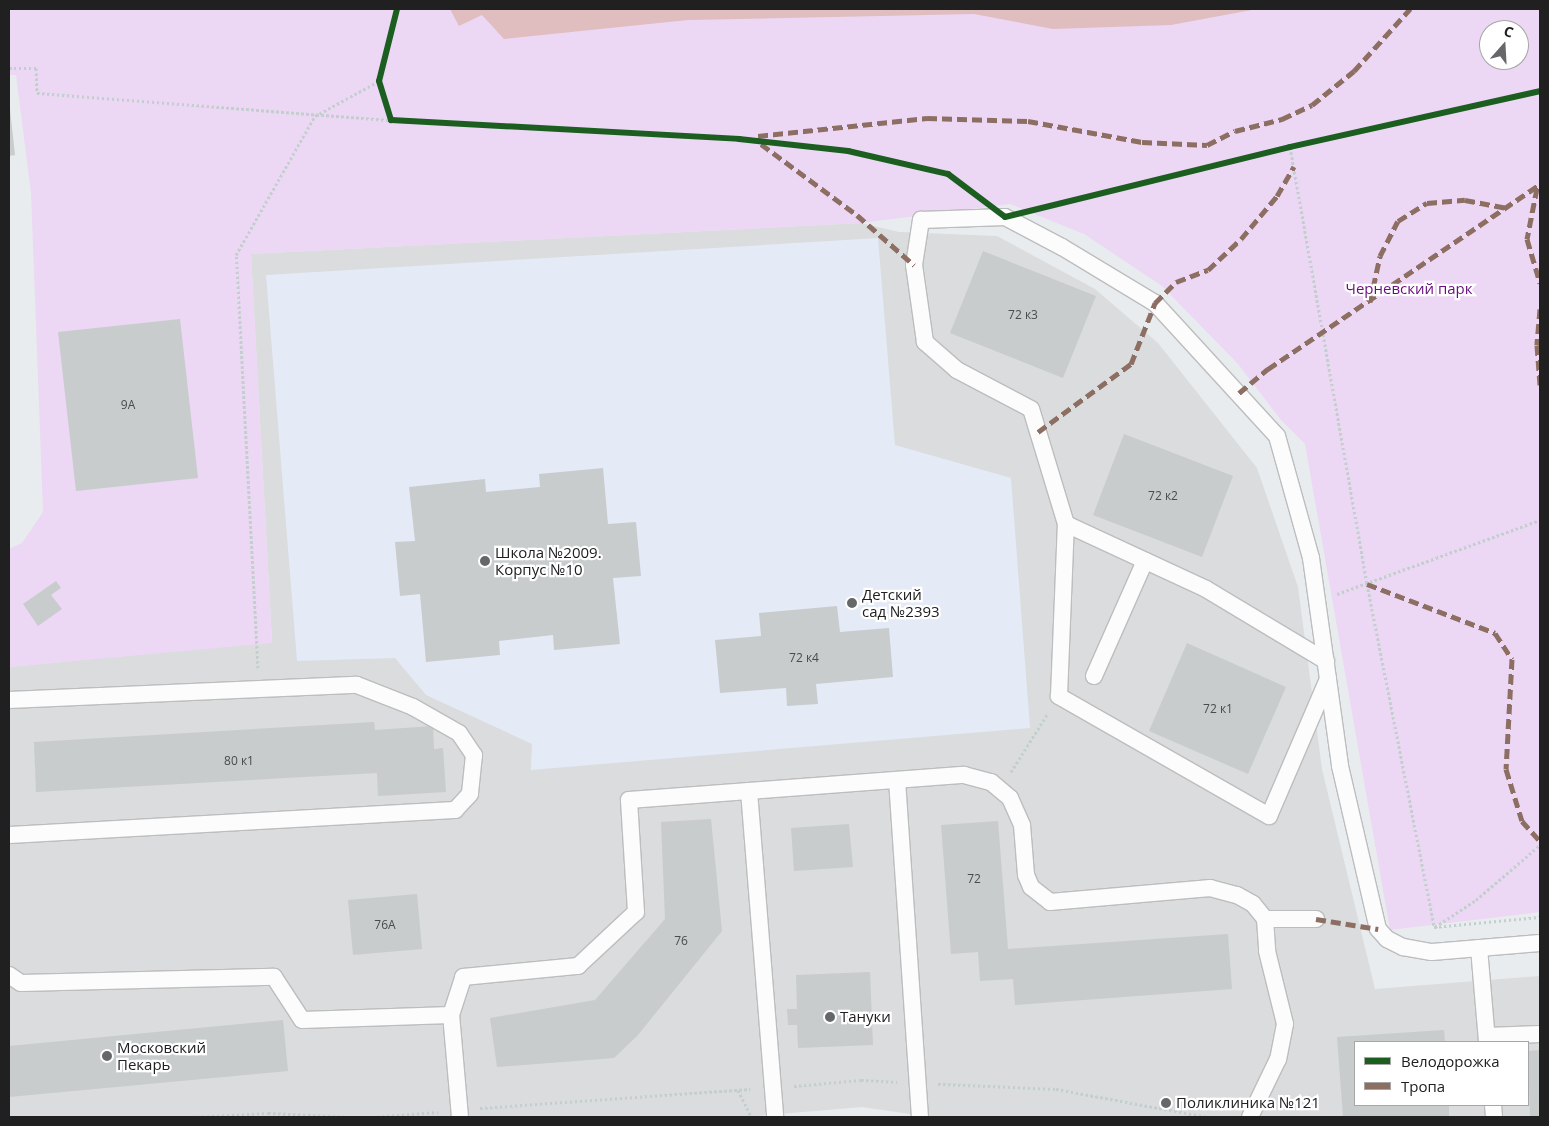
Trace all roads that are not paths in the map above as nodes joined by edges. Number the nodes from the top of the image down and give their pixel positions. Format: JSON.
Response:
{"nodes":[{"id":1,"x":1066,"y":524,"type":"junction"},
{"id":2,"x":1146,"y":561,"type":"junction"},
{"id":3,"x":1326,"y":661,"type":"junction"},
{"id":4,"x":1094,"y":676,"type":"dead end"},
{"id":5,"x":1328,"y":679,"type":"junction"},
{"id":6,"x":9,"y":700,"type":"edge"},
{"id":7,"x":896,"y":780,"type":"junction"},
{"id":8,"x":749,"y":791,"type":"junction"},
{"id":9,"x":9,"y":835,"type":"edge"},
{"id":10,"x":1265,"y":919,"type":"junction"},
{"id":11,"x":1316,"y":919,"type":"dead end"},
{"id":12,"x":1540,"y":943,"type":"edge"},
{"id":13,"x":1479,"y":948,"type":"junction"},
{"id":14,"x":9,"y":975,"type":"edge"},
{"id":15,"x":451,"y":1015,"type":"junction"},
{"id":16,"x":1540,"y":1034,"type":"edge"},
{"id":17,"x":1487,"y":1039,"type":"edge"},
{"id":18,"x":460,"y":1117,"type":"edge"},
{"id":19,"x":775,"y":1117,"type":"edge"},
{"id":20,"x":920,"y":1117,"type":"edge"},
{"id":21,"x":1250,"y":1117,"type":"edge"}],
"edges":[{"from":1,"to":2,"type":"lane"},
{"from":1,"to":3,"type":"lane"},
{"from":1,"to":5,"type":"lane"},
{"from":2,"to":3,"type":"lane"},
{"from":2,"to":4,"type":"lane"},
{"from":3,"to":5,"type":"lane"},
{"from":5,"to":13,"type":"lane"},
{"from":6,"to":9,"type":"lane"},
{"from":7,"to":8,"type":"lane"},
{"from":7,"to":10,"type":"lane"},
{"from":7,"to":20,"type":"lane"},
{"from":8,"to":15,"type":"lane"},
{"from":8,"to":19,"type":"lane"},
{"from":10,"to":11,"type":"lane"},
{"from":10,"to":21,"type":"lane"},
{"from":12,"to":13,"type":"lane"},
{"from":13,"to":17,"type":"lane"},
{"from":14,"to":15,"type":"lane"},
{"from":15,"to":18,"type":"lane"},
{"from":16,"to":17,"type":"lane"}]}
